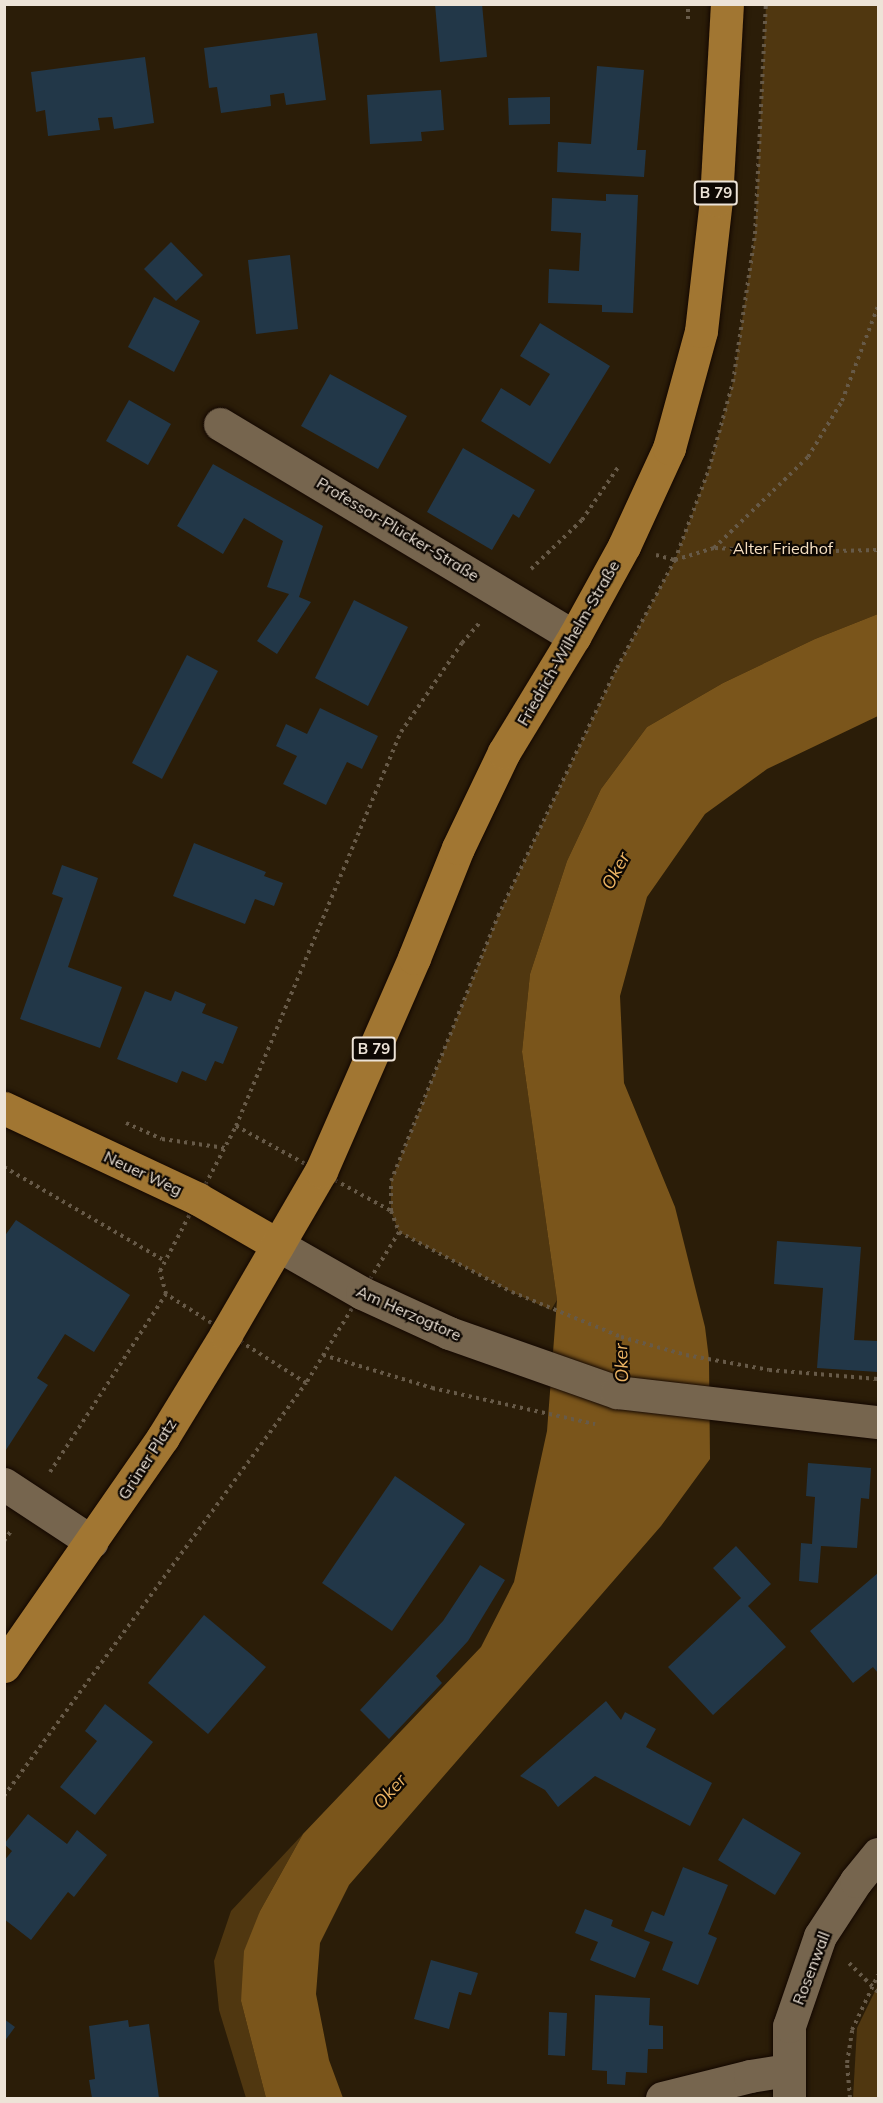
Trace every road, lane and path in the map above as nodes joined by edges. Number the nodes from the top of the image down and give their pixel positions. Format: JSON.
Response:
{"nodes":[{"id":1,"x":727,"y":4,"type":"edge"},
{"id":2,"x":879,"y":306,"type":"edge"},
{"id":3,"x":220,"y":424,"type":"dead end"},
{"id":4,"x":624,"y":546,"type":"junction"},
{"id":5,"x":714,"y":548,"type":"junction"},
{"id":6,"x":879,"y":550,"type":"edge"},
{"id":7,"x":574,"y":637,"type":"junction"},
{"id":8,"x":4,"y":1108,"type":"edge"},
{"id":9,"x":118,"y":1120,"type":"dead end"},
{"id":10,"x":225,"y":1148,"type":"dead end"},
{"id":11,"x":4,"y":1167,"type":"edge"},
{"id":12,"x":399,"y":1232,"type":"dead end"},
{"id":13,"x":278,"y":1245,"type":"junction"},
{"id":14,"x":165,"y":1262,"type":"dead end"},
{"id":15,"x":166,"y":1294,"type":"dead end"},
{"id":16,"x":323,"y":1355,"type":"dead end"},
{"id":17,"x":879,"y":1379,"type":"edge"},
{"id":18,"x":306,"y":1383,"type":"dead end"},
{"id":19,"x":545,"y":1415,"type":"dead end"},
{"id":20,"x":879,"y":1422,"type":"edge"},
{"id":21,"x":18,"y":1492,"type":"edge"},
{"id":22,"x":4,"y":1541,"type":"edge"},
{"id":23,"x":92,"y":1542,"type":"junction"},
{"id":24,"x":4,"y":1666,"type":"edge"},
{"id":25,"x":4,"y":1796,"type":"edge"},
{"id":26,"x":879,"y":1854,"type":"edge"},
{"id":27,"x":879,"y":1975,"type":"edge"},
{"id":28,"x":873,"y":1986,"type":"junction"},
{"id":29,"x":879,"y":1992,"type":"edge"},
{"id":30,"x":788,"y":2084,"type":"edge"},
{"id":31,"x":662,"y":2098,"type":"edge"},
{"id":32,"x":850,"y":2098,"type":"edge"}],
"edges":[{"from":1,"to":4,"type":"main road","name":"Friedrich-Wilhelm-Straße","number":"B 79"},
{"from":2,"to":5,"type":"path"},
{"from":3,"to":7,"type":"street","name":"Professor-Plücker-Straße"},
{"from":4,"to":5,"type":"path"},
{"from":4,"to":7,"type":"main road","name":"Friedrich-Wilhelm-Straße","number":"B 79"},
{"from":5,"to":6,"type":"path"},
{"from":7,"to":13,"type":"main road","name":"Friedrich-Wilhelm-Straße","number":"B 79"},
{"from":8,"to":13,"type":"main road","name":"Neuer Weg"},
{"from":9,"to":10,"type":"path"},
{"from":11,"to":14,"type":"path"},
{"from":12,"to":17,"type":"path"},
{"from":13,"to":20,"type":"street","name":"Am Herzogtore"},
{"from":13,"to":23,"type":"main road","name":"Grüner Platz"},
{"from":15,"to":21,"type":"path"},
{"from":16,"to":19,"type":"path"},
{"from":18,"to":25,"type":"path"},
{"from":21,"to":22,"type":"path"},
{"from":21,"to":23,"type":"street"},
{"from":23,"to":24,"type":"main road","name":"Grüner Platz"},
{"from":26,"to":30,"type":"street","name":"Rosenwall"},
{"from":27,"to":28,"type":"path"},
{"from":28,"to":29,"type":"path"},
{"from":28,"to":32,"type":"path"},
{"from":30,"to":31,"type":"street"}]}
